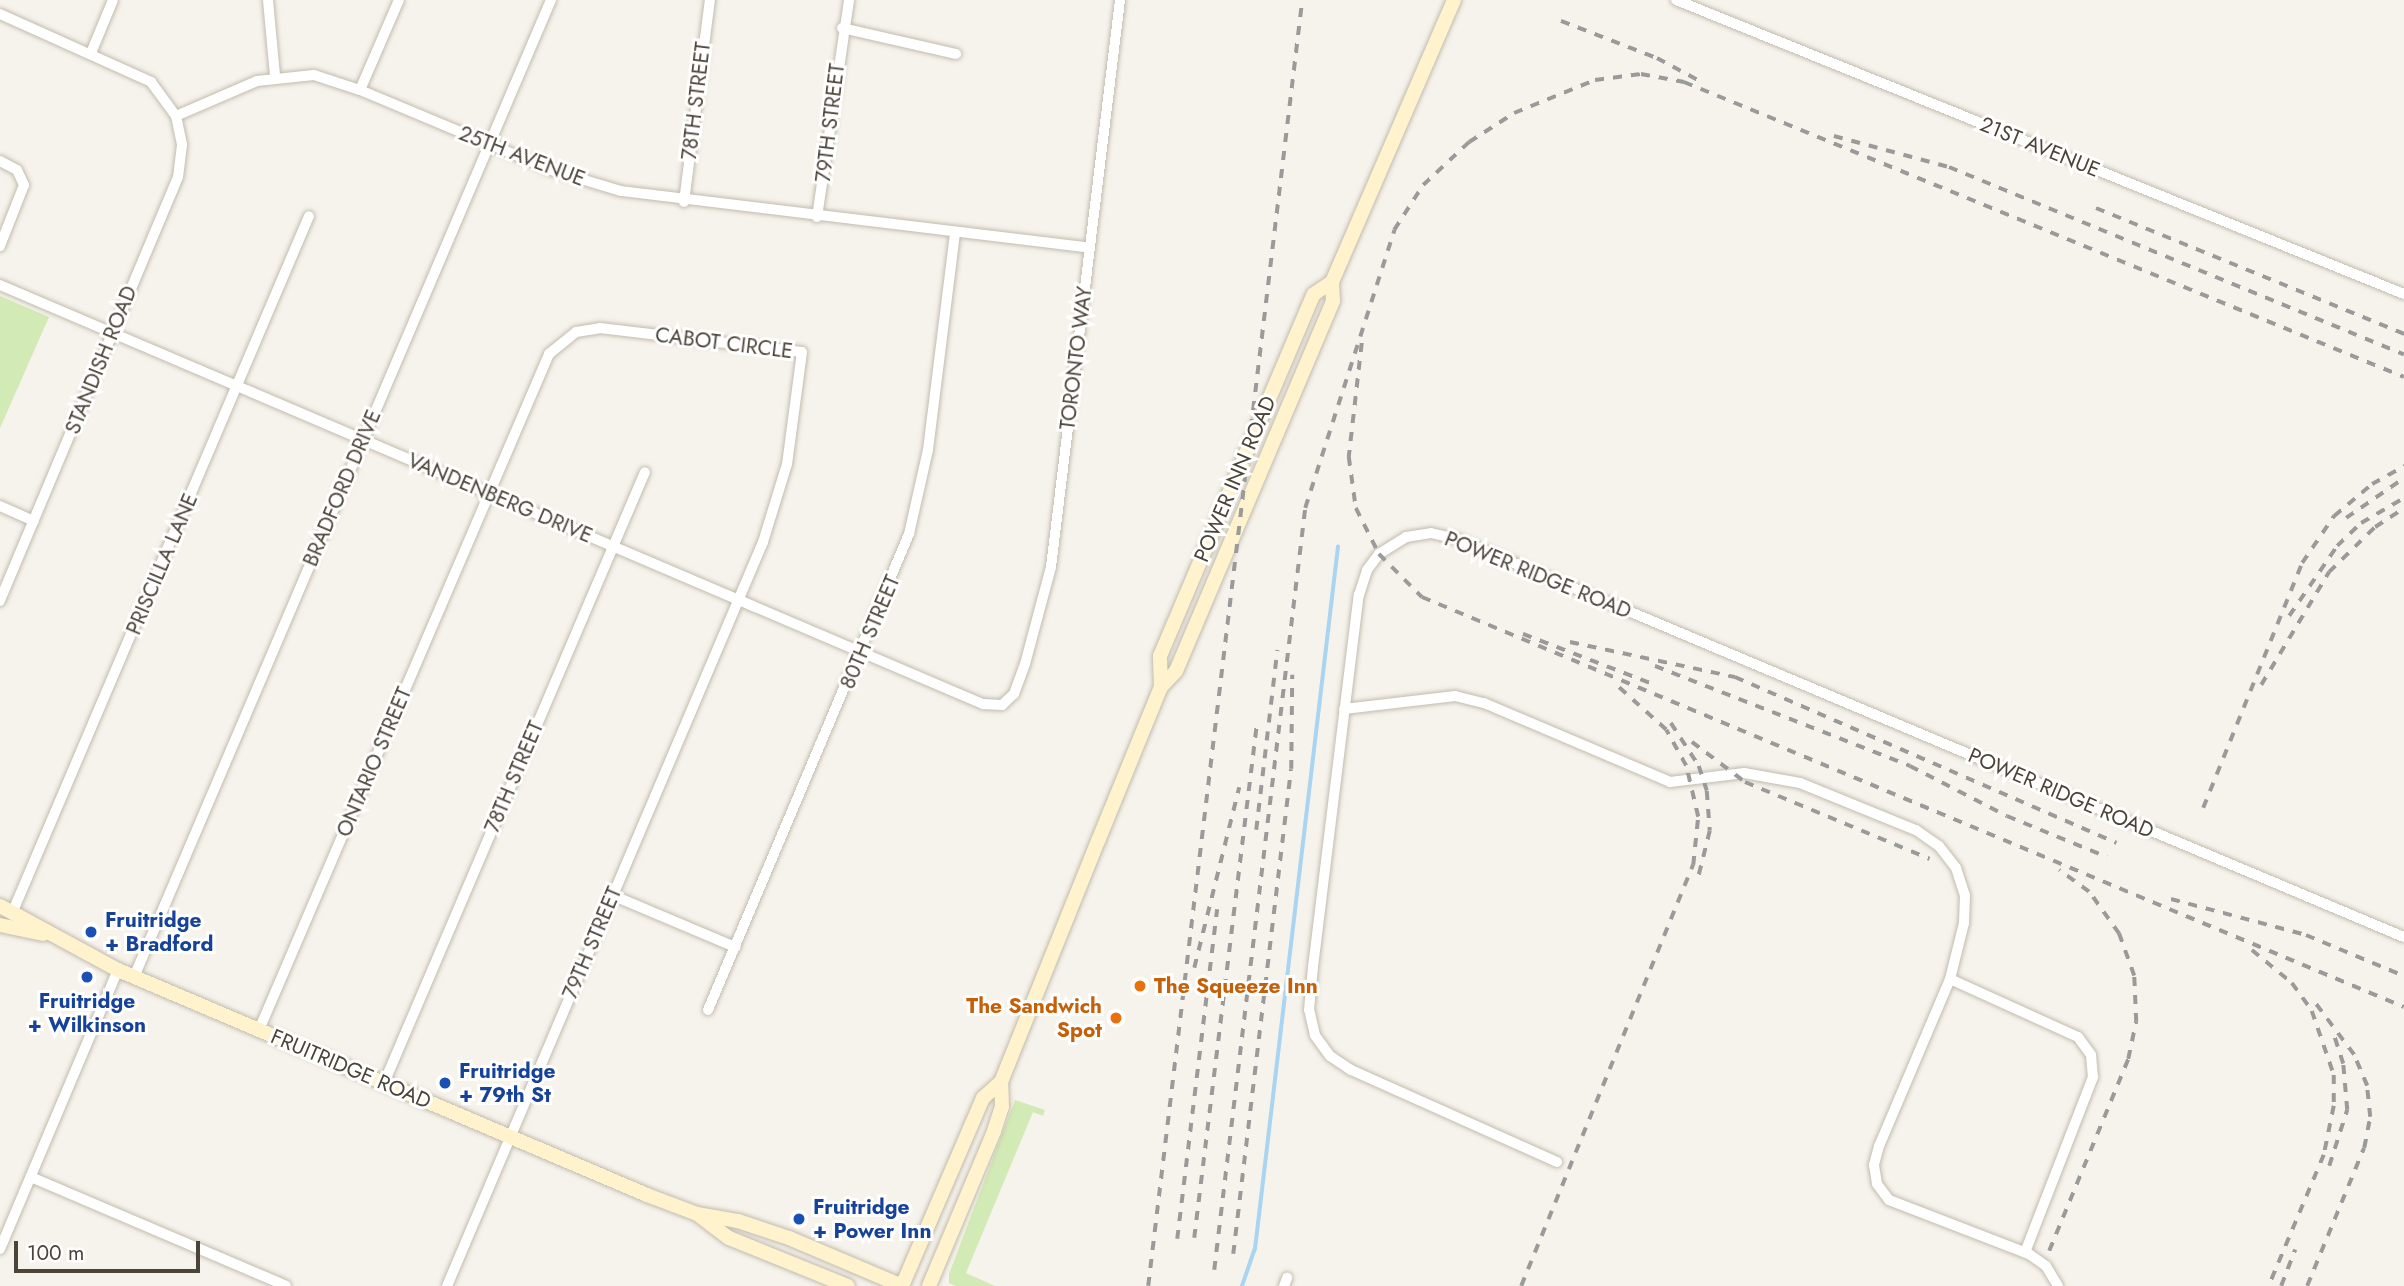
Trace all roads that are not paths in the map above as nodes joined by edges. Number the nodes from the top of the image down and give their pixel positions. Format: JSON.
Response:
{"nodes":[{"id":1,"x":113,"y":0,"type":"edge"},
{"id":2,"x":268,"y":0,"type":"edge"},
{"id":3,"x":399,"y":0,"type":"edge"},
{"id":4,"x":551,"y":0,"type":"edge"},
{"id":5,"x":710,"y":0,"type":"edge"},
{"id":6,"x":849,"y":0,"type":"edge"},
{"id":7,"x":1120,"y":0,"type":"edge"},
{"id":8,"x":1454,"y":0,"type":"edge"},
{"id":9,"x":1676,"y":0,"type":"edge"},
{"id":10,"x":0,"y":14,"type":"edge"},
{"id":11,"x":842,"y":28,"type":"junction"},
{"id":12,"x":91,"y":53,"type":"junction"},
{"id":13,"x":956,"y":54,"type":"dead end"},
{"id":14,"x":275,"y":76,"type":"junction"},
{"id":15,"x":360,"y":90,"type":"junction"},
{"id":16,"x":176,"y":116,"type":"junction"},
{"id":17,"x":489,"y":144,"type":"junction"},
{"id":18,"x":0,"y":161,"type":"edge"},
{"id":19,"x":684,"y":202,"type":"junction"},
{"id":20,"x":309,"y":216,"type":"dead end"},
{"id":21,"x":817,"y":217,"type":"junction"},
{"id":22,"x":955,"y":233,"type":"junction"},
{"id":23,"x":0,"y":246,"type":"edge"},
{"id":24,"x":1090,"y":248,"type":"junction"},
{"id":25,"x":0,"y":285,"type":"edge"},
{"id":26,"x":2404,"y":294,"type":"edge"},
{"id":27,"x":113,"y":333,"type":"junction"},
{"id":28,"x":237,"y":386,"type":"junction"},
{"id":29,"x":363,"y":439,"type":"junction"},
{"id":30,"x":645,"y":472,"type":"dead end"},
{"id":31,"x":489,"y":493,"type":"junction"},
{"id":32,"x":0,"y":506,"type":"edge"},
{"id":33,"x":34,"y":521,"type":"junction"},
{"id":34,"x":613,"y":546,"type":"junction"},
{"id":35,"x":738,"y":600,"type":"junction"},
{"id":36,"x":0,"y":601,"type":"edge"},
{"id":37,"x":862,"y":652,"type":"junction"},
{"id":38,"x":1002,"y":705,"type":"joint"},
{"id":39,"x":1344,"y":709,"type":"junction"},
{"id":40,"x":612,"y":895,"type":"junction"},
{"id":41,"x":7,"y":909,"type":"edge"},
{"id":42,"x":0,"y":925,"type":"edge"},
{"id":43,"x":47,"y":935,"type":"junction"},
{"id":44,"x":2404,"y":937,"type":"edge"},
{"id":45,"x":735,"y":947,"type":"junction"},
{"id":46,"x":118,"y":970,"type":"junction"},
{"id":47,"x":134,"y":976,"type":"junction"},
{"id":48,"x":1950,"y":979,"type":"junction"},
{"id":49,"x":708,"y":1010,"type":"dead end"},
{"id":50,"x":259,"y":1030,"type":"junction"},
{"id":51,"x":1001,"y":1082,"type":"junction"},
{"id":52,"x":384,"y":1083,"type":"junction"},
{"id":53,"x":510,"y":1136,"type":"junction"},
{"id":54,"x":1557,"y":1162,"type":"dead end"},
{"id":55,"x":30,"y":1177,"type":"junction"},
{"id":56,"x":696,"y":1214,"type":"junction"},
{"id":57,"x":0,"y":1249,"type":"edge"},
{"id":58,"x":2025,"y":1252,"type":"junction"},
{"id":59,"x":286,"y":1286,"type":"edge"},
{"id":60,"x":447,"y":1286,"type":"edge"},
{"id":61,"x":848,"y":1286,"type":"edge"},
{"id":62,"x":902,"y":1286,"type":"edge"},
{"id":63,"x":929,"y":1286,"type":"edge"},
{"id":64,"x":2058,"y":1286,"type":"edge"}],
"edges":[{"from":1,"to":12,"type":"street"},
{"from":2,"to":14,"type":"street"},
{"from":3,"to":15,"type":"street"},
{"from":4,"to":17,"type":"street","name":"BRADFORD DRIVE"},
{"from":5,"to":19,"type":"street","name":"78TH STREET"},
{"from":6,"to":11,"type":"street","name":"79TH STREET"},
{"from":7,"to":24,"type":"street","name":"TORONTO WAY"},
{"from":8,"to":51,"type":"main road","name":"POWER INN ROAD"},
{"from":9,"to":26,"type":"street","name":"21ST AVENUE"},
{"from":10,"to":12,"type":"street"},
{"from":11,"to":13,"type":"street"},
{"from":11,"to":21,"type":"street","name":"79TH STREET"},
{"from":12,"to":16,"type":"street"},
{"from":14,"to":15,"type":"street","name":"25TH AVENUE"},
{"from":14,"to":16,"type":"street","name":"25TH AVENUE"},
{"from":15,"to":17,"type":"street","name":"25TH AVENUE"},
{"from":16,"to":27,"type":"street","name":"STANDISH ROAD"},
{"from":17,"to":19,"type":"street","name":"25TH AVENUE"},
{"from":17,"to":29,"type":"street","name":"BRADFORD DRIVE"},
{"from":18,"to":23,"type":"street"},
{"from":19,"to":21,"type":"street","name":"25TH AVENUE"},
{"from":20,"to":28,"type":"street","name":"PRISCILLA LANE"},
{"from":21,"to":22,"type":"street","name":"25TH AVENUE"},
{"from":22,"to":24,"type":"street","name":"25TH AVENUE"},
{"from":22,"to":37,"type":"street","name":"80TH STREET"},
{"from":24,"to":38,"type":"street","name":"TORONTO WAY"},
{"from":25,"to":27,"type":"street","name":"VANDENBERG DRIVE"},
{"from":27,"to":28,"type":"street","name":"VANDENBERG DRIVE"},
{"from":27,"to":33,"type":"street","name":"STANDISH ROAD"},
{"from":28,"to":29,"type":"street","name":"VANDENBERG DRIVE"},
{"from":28,"to":41,"type":"street","name":"PRISCILLA LANE"},
{"from":29,"to":31,"type":"street","name":"VANDENBERG DRIVE"},
{"from":29,"to":47,"type":"street","name":"BRADFORD DRIVE"},
{"from":30,"to":34,"type":"street","name":"78TH STREET"},
{"from":31,"to":34,"type":"street","name":"VANDENBERG DRIVE"},
{"from":31,"to":35,"type":"street","name":"CABOT CIRCLE"},
{"from":31,"to":50,"type":"street","name":"ONTARIO STREET"},
{"from":32,"to":33,"type":"street"},
{"from":33,"to":36,"type":"street","name":"STANDISH ROAD"},
{"from":34,"to":35,"type":"street","name":"VANDENBERG DRIVE"},
{"from":34,"to":52,"type":"street","name":"78TH STREET"},
{"from":35,"to":37,"type":"street","name":"VANDENBERG DRIVE"},
{"from":35,"to":40,"type":"street","name":"79TH STREET"},
{"from":37,"to":38,"type":"street","name":"VANDENBERG DRIVE"},
{"from":37,"to":45,"type":"street","name":"80TH STREET"},
{"from":39,"to":44,"type":"street","name":"POWER RIDGE ROAD"},
{"from":39,"to":48,"type":"street"},
{"from":39,"to":54,"type":"street","name":"POWER RIDGE ROAD"},
{"from":40,"to":45,"type":"street"},
{"from":40,"to":53,"type":"street","name":"79TH STREET"},
{"from":41,"to":43,"type":"main road","name":"FRUITRIDGE ROAD"},
{"from":42,"to":43,"type":"main road","name":"FRUITRIDGE ROAD"},
{"from":43,"to":46,"type":"main road","name":"FRUITRIDGE ROAD"},
{"from":45,"to":49,"type":"street","name":"80TH STREET"},
{"from":46,"to":47,"type":"main road","name":"FRUITRIDGE ROAD"},
{"from":46,"to":55,"type":"street"},
{"from":47,"to":50,"type":"main road","name":"FRUITRIDGE ROAD"},
{"from":48,"to":58,"type":"street"},
{"from":48,"to":58,"type":"street"},
{"from":50,"to":52,"type":"main road","name":"FRUITRIDGE ROAD"},
{"from":51,"to":62,"type":"main road","name":"POWER INN ROAD"},
{"from":51,"to":63,"type":"main road","name":"POWER INN ROAD"},
{"from":52,"to":53,"type":"main road","name":"FRUITRIDGE ROAD"},
{"from":53,"to":56,"type":"main road","name":"FRUITRIDGE ROAD"},
{"from":53,"to":60,"type":"street","name":"79TH STREET"},
{"from":55,"to":57,"type":"street"},
{"from":55,"to":59,"type":"street"},
{"from":56,"to":61,"type":"main road","name":"FRUITRIDGE ROAD"},
{"from":56,"to":62,"type":"main road","name":"FRUITRIDGE ROAD"},
{"from":58,"to":64,"type":"street"}]}
